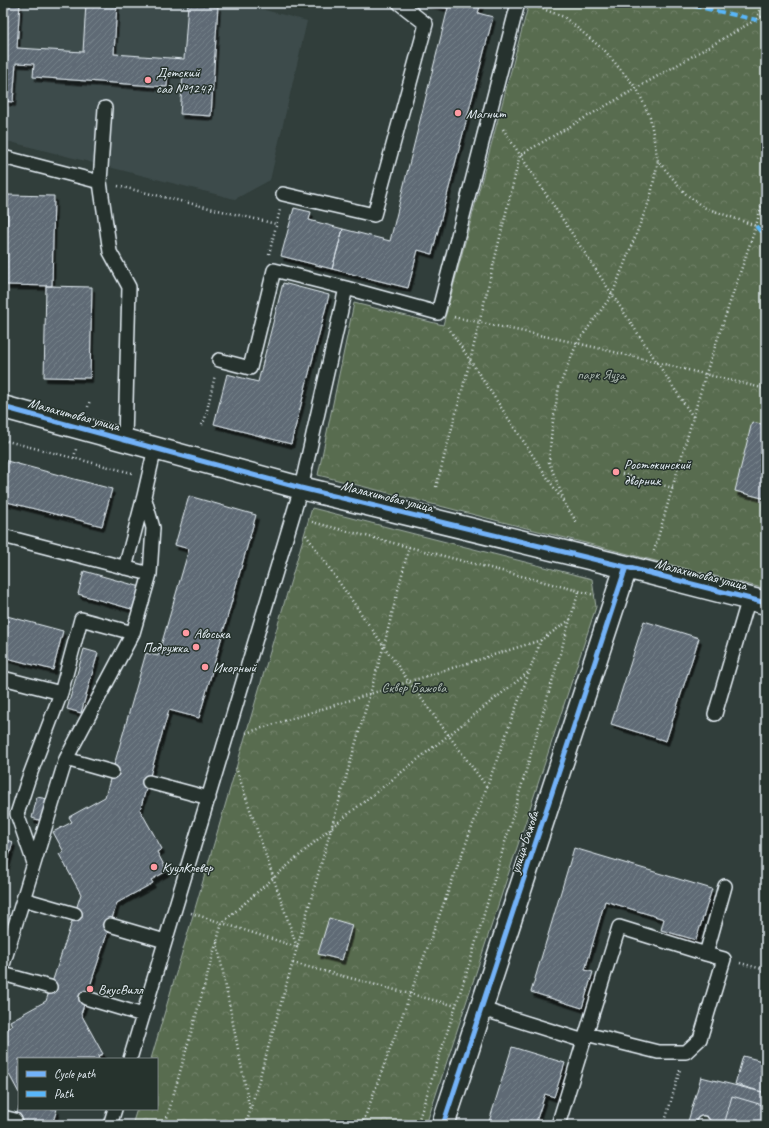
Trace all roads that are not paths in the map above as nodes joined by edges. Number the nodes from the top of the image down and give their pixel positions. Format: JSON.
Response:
{"nodes":[{"id":1,"x":399,"y":3,"type":"edge"},
{"id":2,"x":518,"y":3,"type":"edge"},
{"id":3,"x":105,"y":108,"type":"dead end"},
{"id":4,"x":3,"y":157,"type":"edge"},
{"id":5,"x":100,"y":182,"type":"junction"},
{"id":6,"x":284,"y":194,"type":"road end"},
{"id":7,"x":346,"y":288,"type":"junction"},
{"id":8,"x":219,"y":360,"type":"road end"},
{"id":9,"x":3,"y":407,"type":"edge"},
{"id":10,"x":125,"y":440,"type":"junction"},
{"id":11,"x":155,"y":448,"type":"junction"},
{"id":12,"x":301,"y":488,"type":"junction"},
{"id":13,"x":144,"y":496,"type":"junction"},
{"id":14,"x":3,"y":536,"type":"edge"},
{"id":15,"x":125,"y":568,"type":"junction"},
{"id":16,"x":637,"y":569,"type":"junction"},
{"id":17,"x":150,"y":574,"type":"junction"},
{"id":18,"x":758,"y":600,"type":"edge"},
{"id":19,"x":133,"y":633,"type":"junction"},
{"id":20,"x":3,"y":678,"type":"edge"},
{"id":21,"x":61,"y":693,"type":"junction"},
{"id":22,"x":715,"y":714,"type":"dead end"},
{"id":23,"x":66,"y":760,"type":"junction"},
{"id":24,"x":112,"y":772,"type":"dead end"},
{"id":25,"x":149,"y":782,"type":"dead end"},
{"id":26,"x":209,"y":798,"type":"junction"},
{"id":27,"x":34,"y":863,"type":"junction"},
{"id":28,"x":725,"y":886,"type":"dead end"},
{"id":29,"x":23,"y":899,"type":"junction"},
{"id":30,"x":75,"y":914,"type":"dead end"},
{"id":31,"x":110,"y":925,"type":"dead end"},
{"id":32,"x":165,"y":941,"type":"junction"},
{"id":33,"x":706,"y":954,"type":"junction"},
{"id":34,"x":3,"y":965,"type":"edge"},
{"id":35,"x":3,"y":974,"type":"edge"},
{"id":36,"x":50,"y":987,"type":"dead end"},
{"id":37,"x":86,"y":998,"type":"dead end"},
{"id":38,"x":482,"y":1009,"type":"junction"},
{"id":39,"x":143,"y":1014,"type":"junction"},
{"id":40,"x":585,"y":1037,"type":"junction"},
{"id":41,"x":130,"y":1058,"type":"edge"},
{"id":42,"x":115,"y":1110,"type":"edge"},
{"id":43,"x":110,"y":1125,"type":"edge"},
{"id":44,"x":443,"y":1125,"type":"edge"},
{"id":45,"x":558,"y":1125,"type":"edge"}],
"edges":[{"from":1,"to":6,"type":"lane"},
{"from":2,"to":7,"type":"lane"},
{"from":3,"to":5,"type":"lane"},
{"from":4,"to":5,"type":"lane"},
{"from":5,"to":10,"type":"lane"},
{"from":7,"to":8,"type":"lane"},
{"from":7,"to":12,"type":"lane"},
{"from":9,"to":10,"type":"street","name":"Малахитовая улица"},
{"from":10,"to":11,"type":"street","name":"Малахитовая улица"},
{"from":11,"to":12,"type":"street","name":"Малахитовая улица"},
{"from":11,"to":13,"type":"lane"},
{"from":12,"to":16,"type":"street","name":"Малахитовая улица"},
{"from":12,"to":26,"type":"lane"},
{"from":13,"to":15,"type":"lane"},
{"from":13,"to":17,"type":"lane"},
{"from":14,"to":15,"type":"lane"},
{"from":15,"to":17,"type":"lane"},
{"from":16,"to":18,"type":"street","name":"Малахитовая улица"},
{"from":16,"to":38,"type":"street","name":"улица Бажова"},
{"from":17,"to":19,"type":"lane"},
{"from":18,"to":22,"type":"lane"},
{"from":19,"to":21,"type":"lane"},
{"from":19,"to":23,"type":"lane"},
{"from":20,"to":21,"type":"lane"},
{"from":21,"to":27,"type":"lane"},
{"from":23,"to":24,"type":"lane"},
{"from":23,"to":27,"type":"lane"},
{"from":25,"to":26,"type":"lane"},
{"from":26,"to":32,"type":"lane"},
{"from":27,"to":29,"type":"lane"},
{"from":28,"to":33,"type":"lane"},
{"from":29,"to":30,"type":"lane"},
{"from":29,"to":34,"type":"lane"},
{"from":31,"to":32,"type":"lane"},
{"from":32,"to":39,"type":"lane"},
{"from":33,"to":40,"type":"lane"},
{"from":33,"to":40,"type":"lane"},
{"from":35,"to":36,"type":"lane"},
{"from":37,"to":39,"type":"lane"},
{"from":38,"to":40,"type":"lane"},
{"from":38,"to":44,"type":"street","name":"улица Бажова"},
{"from":39,"to":41,"type":"lane"},
{"from":40,"to":45,"type":"lane"},
{"from":42,"to":43,"type":"lane"}]}
